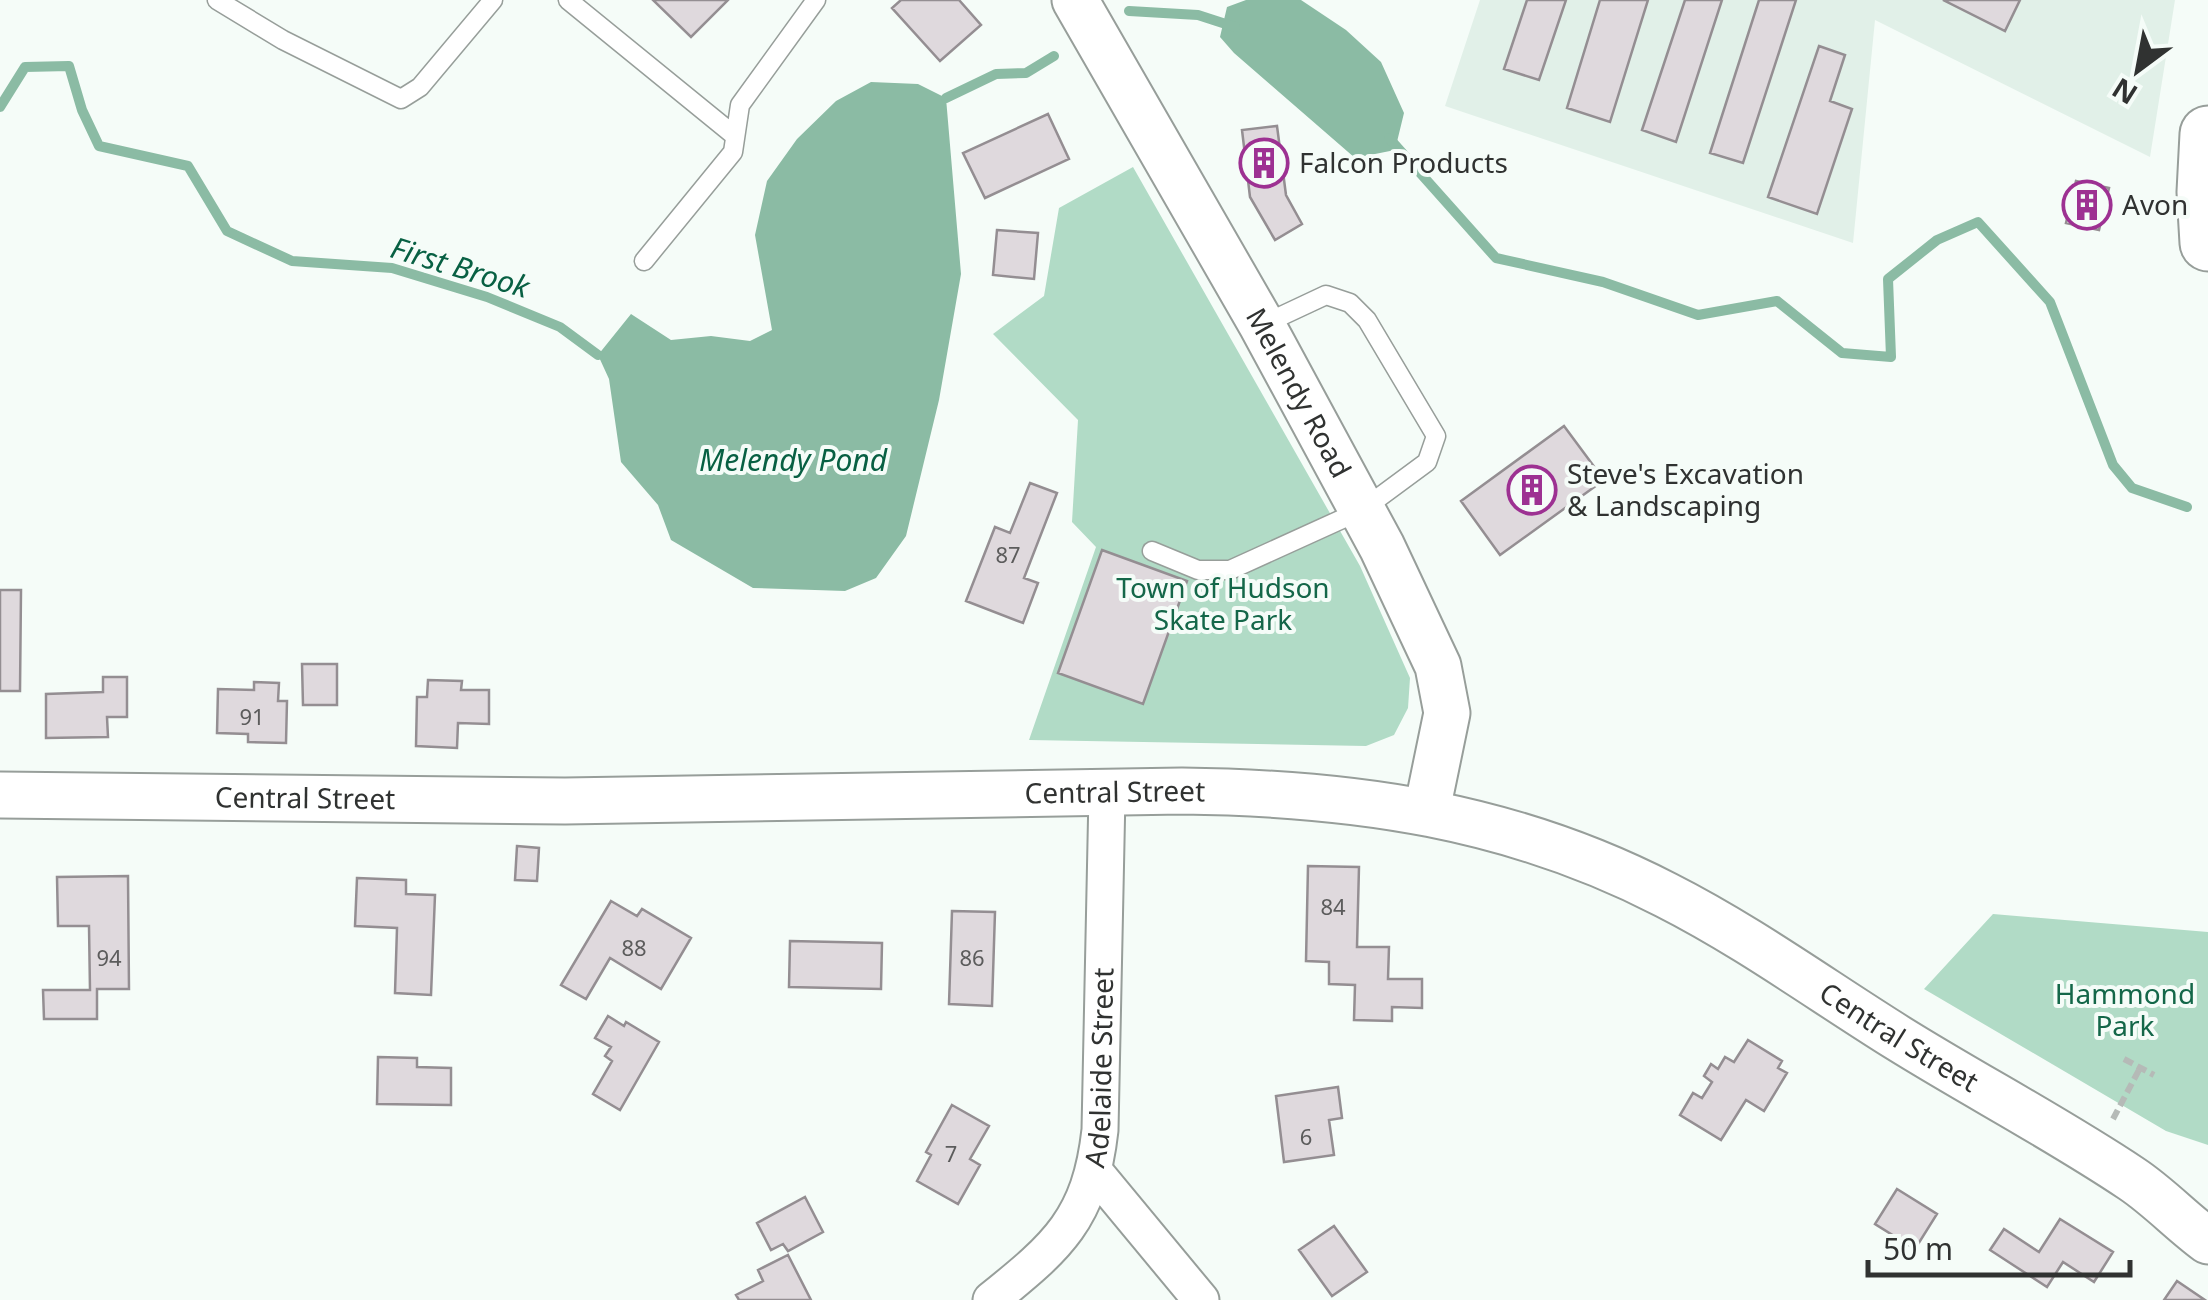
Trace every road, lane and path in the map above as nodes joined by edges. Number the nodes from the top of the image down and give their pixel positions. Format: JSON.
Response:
{"nodes":[{"id":1,"x":218,"y":0,"type":"edge"},
{"id":2,"x":493,"y":0,"type":"edge"},
{"id":3,"x":568,"y":0,"type":"edge"},
{"id":4,"x":816,"y":0,"type":"edge"},
{"id":5,"x":1075,"y":0,"type":"edge"},
{"id":6,"x":2208,"y":134,"type":"edge"},
{"id":7,"x":735,"y":136,"type":"junction"},
{"id":8,"x":2208,"y":243,"type":"edge"},
{"id":9,"x":644,"y":261,"type":"dead end"},
{"id":10,"x":1262,"y":325,"type":"junction"},
{"id":11,"x":1362,"y":510,"type":"junction"},
{"id":12,"x":1152,"y":551,"type":"dead end"},
{"id":13,"x":1107,"y":794,"type":"junction"},
{"id":14,"x":0,"y":795,"type":"edge"},
{"id":15,"x":1427,"y":810,"type":"junction"},
{"id":16,"x":2124,"y":1059,"type":"dead end"},
{"id":17,"x":2140,"y":1068,"type":"junction"},
{"id":18,"x":2154,"y":1076,"type":"dead end"},
{"id":19,"x":2113,"y":1119,"type":"dead end"},
{"id":20,"x":1095,"y":1172,"type":"junction"},
{"id":21,"x":2135,"y":1180,"type":"junction"},
{"id":22,"x":2208,"y":1205,"type":"edge"},
{"id":23,"x":2208,"y":1242,"type":"edge"},
{"id":24,"x":991,"y":1300,"type":"edge"},
{"id":25,"x":1202,"y":1300,"type":"edge"}],
"edges":[{"from":1,"to":2,"type":"lane"},
{"from":3,"to":7,"type":"lane"},
{"from":4,"to":7,"type":"lane"},
{"from":5,"to":10,"type":"street","name":"Melendy Road"},
{"from":6,"to":8,"type":"main road"},
{"from":7,"to":9,"type":"lane"},
{"from":10,"to":11,"type":"street","name":"Melendy Road"},
{"from":10,"to":11,"type":"lane"},
{"from":11,"to":12,"type":"lane"},
{"from":11,"to":15,"type":"street","name":"Melendy Road"},
{"from":13,"to":14,"type":"street","name":"Central Street"},
{"from":13,"to":15,"type":"street","name":"Central Street"},
{"from":13,"to":20,"type":"street","name":"Adelaide Street"},
{"from":15,"to":21,"type":"street","name":"Central Street"},
{"from":16,"to":17,"type":"path"},
{"from":17,"to":18,"type":"path"},
{"from":17,"to":19,"type":"path"},
{"from":20,"to":24,"type":"street","name":"Adelaide Street"},
{"from":20,"to":25,"type":"street"},
{"from":21,"to":22,"type":"street","name":"Central Street"},
{"from":21,"to":23,"type":"street","name":"Central Street"}]}
